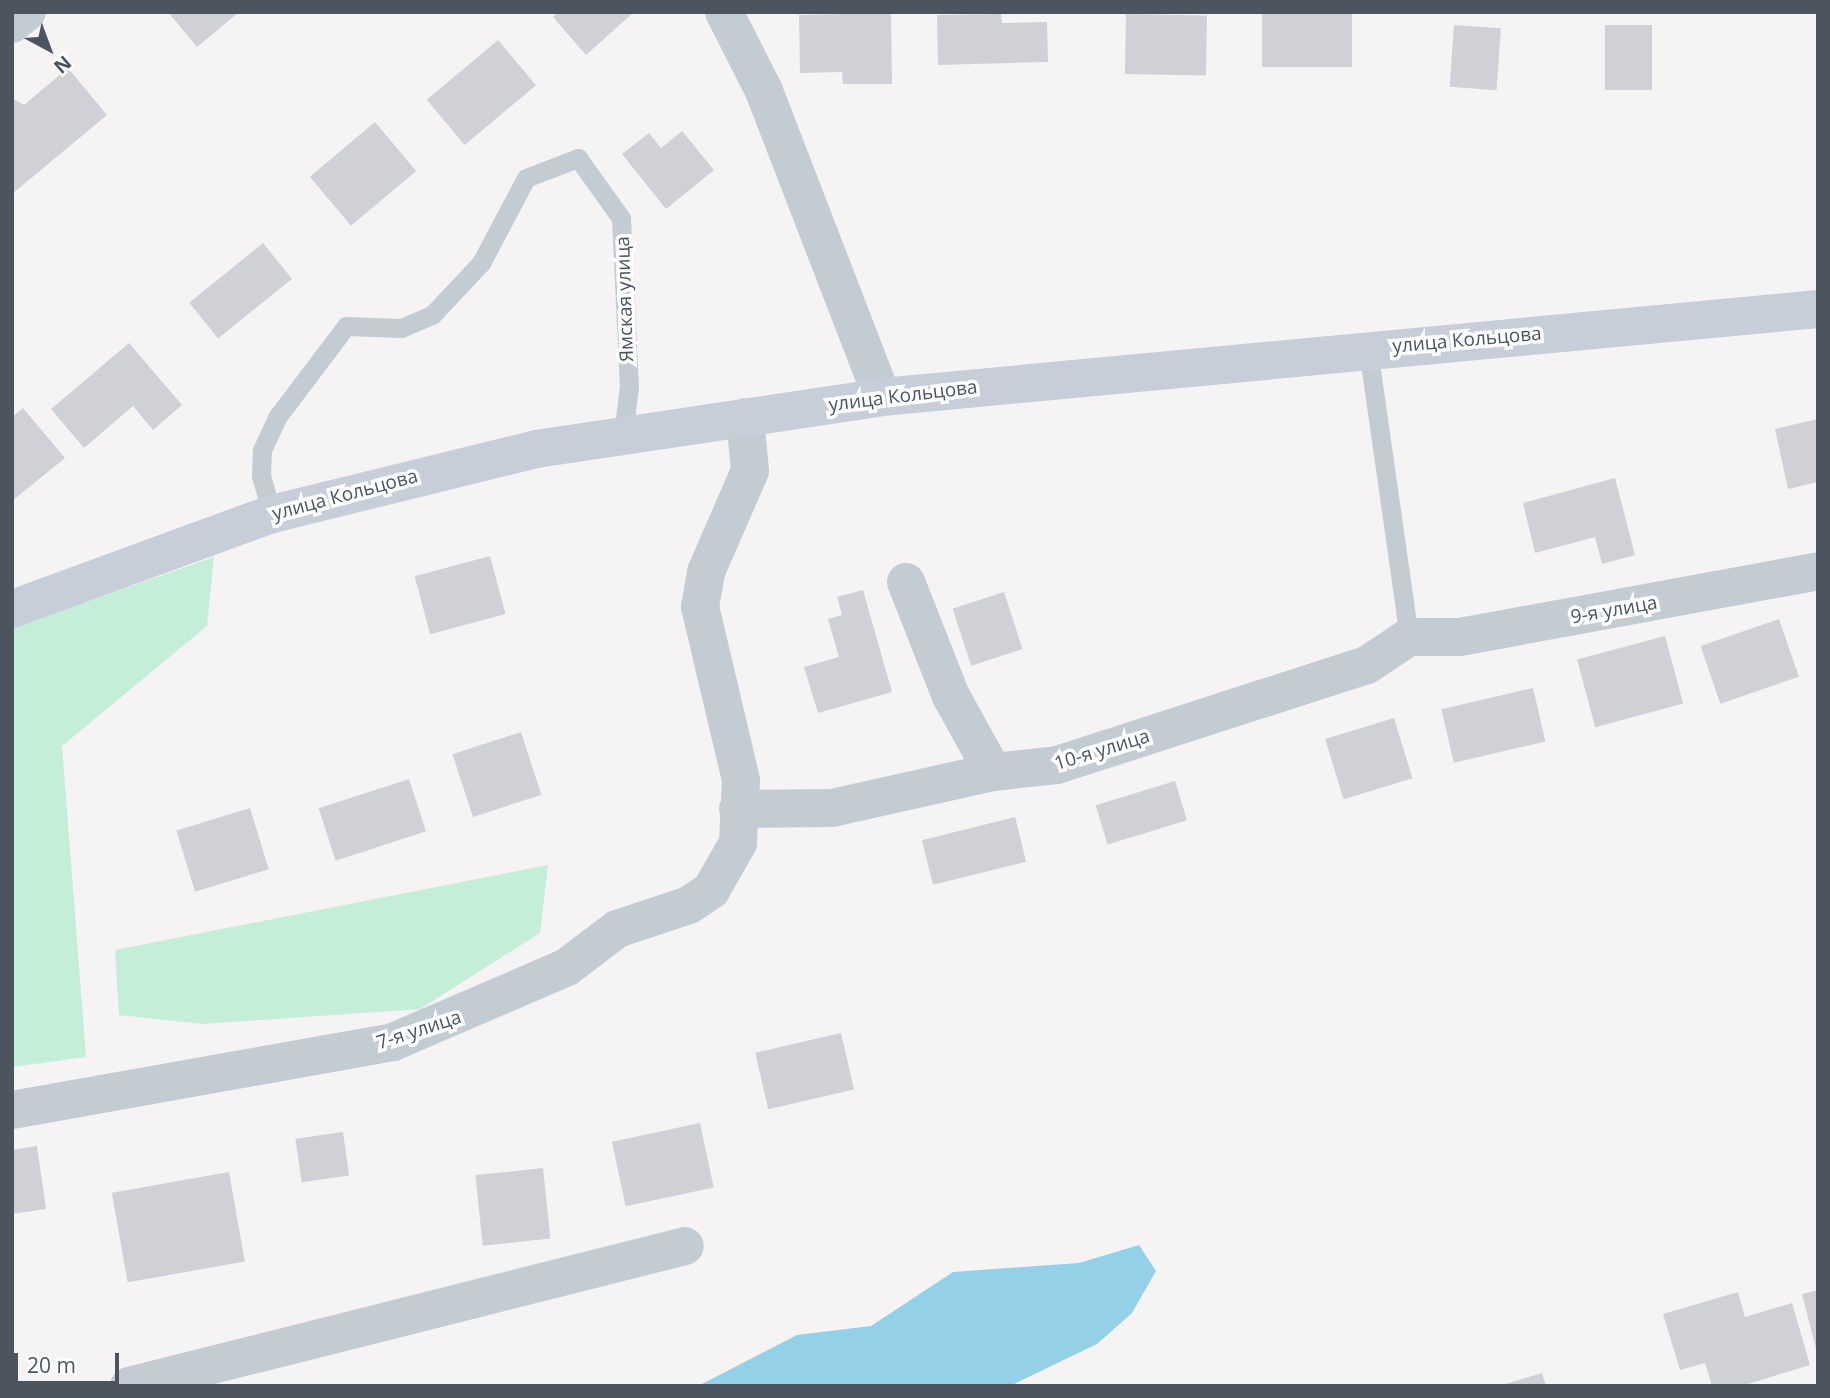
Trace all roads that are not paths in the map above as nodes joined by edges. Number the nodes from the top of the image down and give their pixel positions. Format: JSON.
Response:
{"nodes":[{"id":1,"x":27,"y":12,"type":"edge"},
{"id":2,"x":724,"y":12,"type":"edge"},
{"id":3,"x":12,"y":24,"type":"edge"},
{"id":4,"x":1818,"y":309,"type":"edge"},
{"id":5,"x":1368,"y":349,"type":"junction"},
{"id":6,"x":882,"y":397,"type":"junction"},
{"id":7,"x":745,"y":417,"type":"junction"},
{"id":8,"x":623,"y":435,"type":"junction"},
{"id":9,"x":272,"y":513,"type":"junction"},
{"id":10,"x":1818,"y":571,"type":"edge"},
{"id":11,"x":906,"y":582,"type":"dead end"},
{"id":12,"x":12,"y":609,"type":"edge"},
{"id":13,"x":1409,"y":637,"type":"junction"},
{"id":14,"x":993,"y":772,"type":"junction"},
{"id":15,"x":738,"y":809,"type":"junction"},
{"id":16,"x":12,"y":1110,"type":"edge"},
{"id":17,"x":685,"y":1246,"type":"dead end"},
{"id":18,"x":129,"y":1386,"type":"edge"}],
"edges":[{"from":1,"to":3,"type":"street"},
{"from":2,"to":6,"type":"street"},
{"from":4,"to":5,"type":"main road","name":"улица Кольцова"},
{"from":5,"to":6,"type":"main road","name":"улица Кольцова"},
{"from":5,"to":13,"type":"lane"},
{"from":6,"to":7,"type":"main road","name":"улица Кольцова"},
{"from":7,"to":8,"type":"main road","name":"улица Кольцова"},
{"from":7,"to":15,"type":"street","name":"7-я улица"},
{"from":8,"to":9,"type":"main road","name":"улица Кольцова"},
{"from":8,"to":9,"type":"lane","name":"Ямская улица"},
{"from":9,"to":12,"type":"main road","name":"улица Кольцова"},
{"from":10,"to":13,"type":"street","name":"9-я улица"},
{"from":11,"to":14,"type":"street"},
{"from":13,"to":14,"type":"street","name":"10-я улица"},
{"from":14,"to":15,"type":"street","name":"10-я улица"},
{"from":15,"to":16,"type":"street","name":"7-я улица"},
{"from":17,"to":18,"type":"street"}]}
